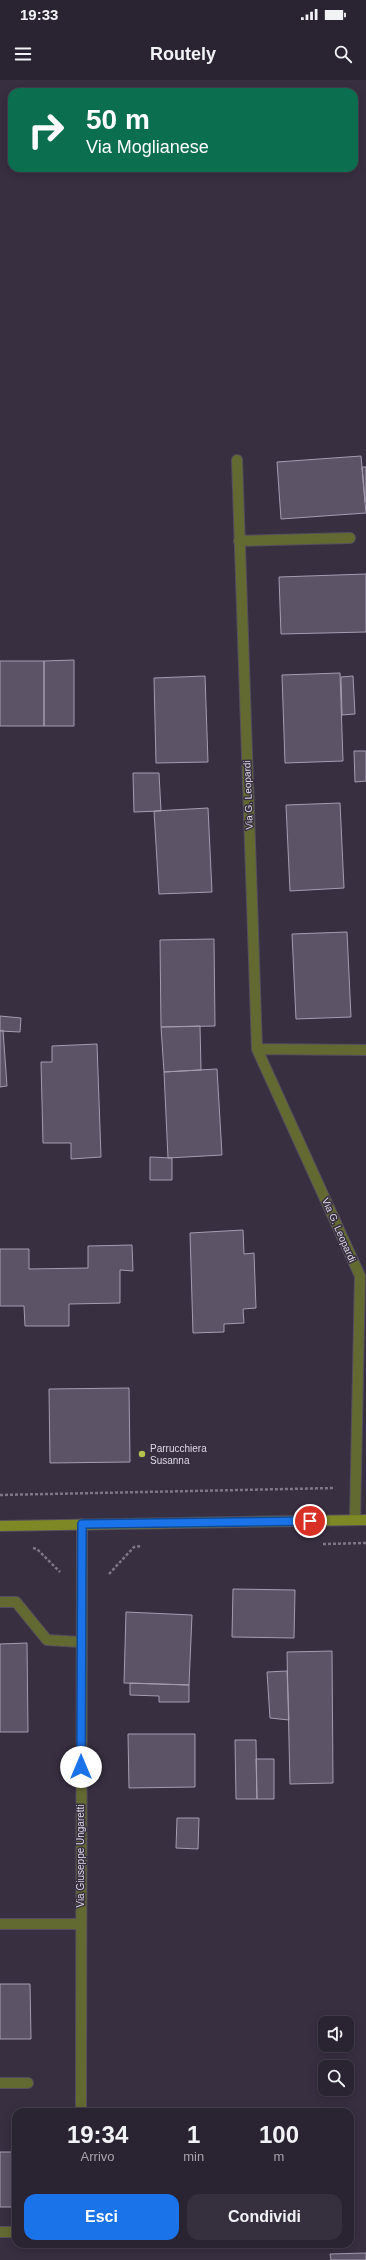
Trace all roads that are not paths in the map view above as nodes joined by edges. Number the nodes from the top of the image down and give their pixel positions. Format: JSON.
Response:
{"nodes":[{"id":1,"x":237,"y":460,"type":"dead end"},
{"id":2,"x":350,"y":538,"type":"dead end"},
{"id":3,"x":239,"y":541,"type":"junction"},
{"id":4,"x":257,"y":1049,"type":"junction"},
{"id":5,"x":365,"y":1050,"type":"dead end"},
{"id":6,"x":355,"y":1520,"type":"junction"},
{"id":7,"x":366,"y":1520,"type":"edge"},
{"id":8,"x":82,"y":1524,"type":"junction"},
{"id":9,"x":0,"y":1526,"type":"edge"},
{"id":10,"x":0,"y":1602,"type":"edge"},
{"id":11,"x":81,"y":1642,"type":"junction"},
{"id":12,"x":0,"y":1924,"type":"edge"},
{"id":13,"x":80,"y":1924,"type":"junction"},
{"id":14,"x":0,"y":2083,"type":"edge"},
{"id":15,"x":28,"y":2083,"type":"dead end"},
{"id":16,"x":81,"y":2108,"type":"edge"},
{"id":17,"x":0,"y":2232,"type":"edge"},
{"id":18,"x":12,"y":2232,"type":"edge"}],
"edges":[{"from":1,"to":3,"type":"street","name":"Via G. Leopardi"},
{"from":2,"to":3,"type":"street"},
{"from":3,"to":4,"type":"street","name":"Via G. Leopardi"},
{"from":4,"to":5,"type":"street"},
{"from":4,"to":6,"type":"street","name":"Via G. Leopardi"},
{"from":6,"to":7,"type":"main road"},
{"from":6,"to":8,"type":"main road"},
{"from":8,"to":9,"type":"main road"},
{"from":8,"to":11,"type":"street","name":"Via Giuseppe Ungaretti"},
{"from":10,"to":11,"type":"street"},
{"from":11,"to":13,"type":"street","name":"Via Giuseppe Ungaretti"},
{"from":12,"to":13,"type":"street"},
{"from":13,"to":16,"type":"street","name":"Via Giuseppe Ungaretti"},
{"from":14,"to":15,"type":"street"},
{"from":17,"to":18,"type":"street"}]}
